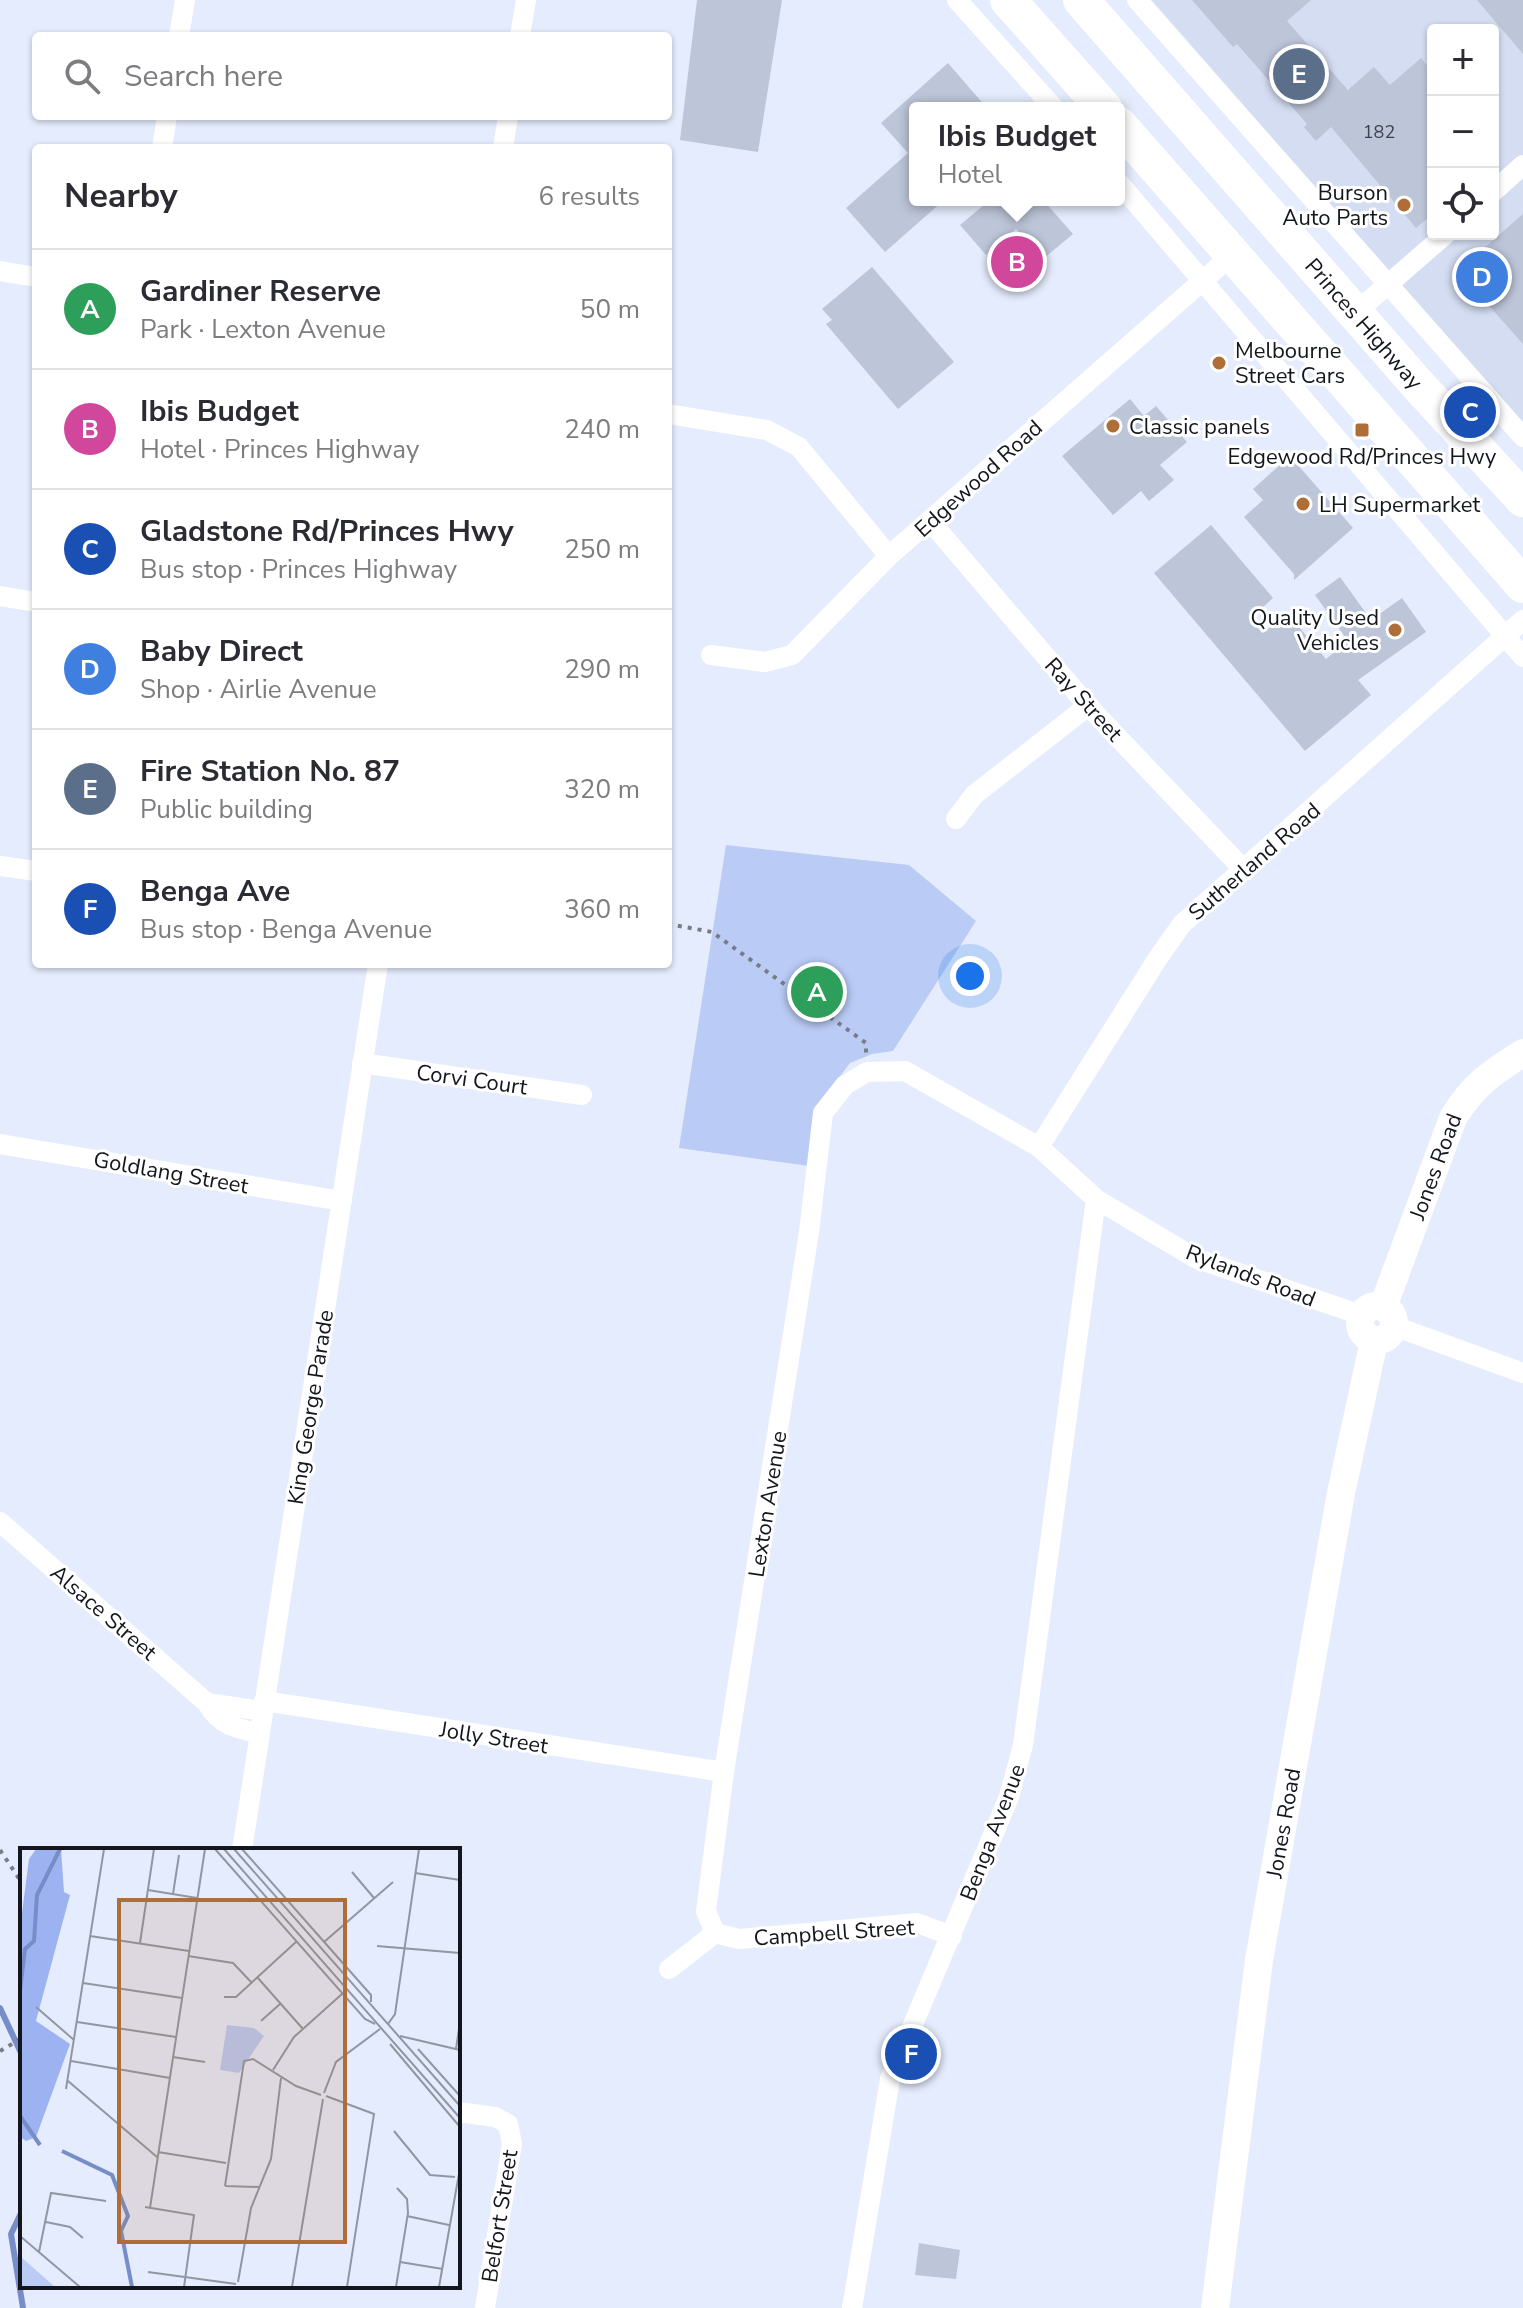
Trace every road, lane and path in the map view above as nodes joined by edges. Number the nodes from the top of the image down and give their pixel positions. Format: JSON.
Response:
{"nodes":[{"id":1,"x":185,"y":0,"type":"edge"},
{"id":2,"x":526,"y":0,"type":"edge"},
{"id":3,"x":957,"y":0,"type":"edge"},
{"id":4,"x":1008,"y":0,"type":"edge"},
{"id":5,"x":1081,"y":0,"type":"edge"},
{"id":6,"x":1137,"y":0,"type":"edge"},
{"id":7,"x":180,"y":32,"type":"edge"},
{"id":8,"x":521,"y":32,"type":"edge"},
{"id":9,"x":1049,"y":102,"type":"edge"},
{"id":10,"x":1099,"y":102,"type":"edge"},
{"id":11,"x":166,"y":120,"type":"edge"},
{"id":12,"x":507,"y":120,"type":"edge"},
{"id":13,"x":1125,"y":132,"type":"edge"},
{"id":14,"x":163,"y":144,"type":"edge"},
{"id":15,"x":504,"y":144,"type":"edge"},
{"id":16,"x":1523,"y":165,"type":"edge"},
{"id":17,"x":1499,"y":187,"type":"edge"},
{"id":18,"x":1125,"y":190,"type":"edge"},
{"id":19,"x":1439,"y":240,"type":"edge"},
{"id":20,"x":1232,"y":255,"type":"junction"},
{"id":21,"x":0,"y":271,"type":"edge"},
{"id":22,"x":32,"y":276,"type":"edge"},
{"id":23,"x":1202,"y":281,"type":"junction"},
{"id":24,"x":1390,"y":284,"type":"junction"},
{"id":25,"x":1355,"y":313,"type":"junction"},
{"id":26,"x":672,"y":415,"type":"edge"},
{"id":27,"x":1523,"y":437,"type":"edge"},
{"id":28,"x":1523,"y":499,"type":"edge"},
{"id":29,"x":930,"y":521,"type":"junction"},
{"id":30,"x":889,"y":556,"type":"junction"},
{"id":31,"x":1523,"y":585,"type":"edge"},
{"id":32,"x":0,"y":596,"type":"edge"},
{"id":33,"x":32,"y":601,"type":"edge"},
{"id":34,"x":1523,"y":620,"type":"edge"},
{"id":35,"x":1504,"y":636,"type":"junction"},
{"id":36,"x":711,"y":655,"type":"dead end"},
{"id":37,"x":1523,"y":657,"type":"edge"},
{"id":38,"x":1088,"y":706,"type":"junction"},
{"id":39,"x":956,"y":819,"type":"dead end"},
{"id":40,"x":0,"y":866,"type":"edge"},
{"id":41,"x":32,"y":870,"type":"edge"},
{"id":42,"x":1245,"y":871,"type":"junction"},
{"id":43,"x":672,"y":925,"type":"edge"},
{"id":44,"x":377,"y":968,"type":"edge"},
{"id":45,"x":1523,"y":1053,"type":"edge"},
{"id":46,"x":362,"y":1063,"type":"junction"},
{"id":47,"x":867,"y":1072,"type":"junction"},
{"id":48,"x":582,"y":1095,"type":"dead end"},
{"id":49,"x":0,"y":1144,"type":"edge"},
{"id":50,"x":1039,"y":1147,"type":"junction"},
{"id":51,"x":1096,"y":1199,"type":"junction"},
{"id":52,"x":342,"y":1201,"type":"junction"},
{"id":53,"x":1378,"y":1322,"type":"junction"},
{"id":54,"x":1523,"y":1373,"type":"edge"},
{"id":55,"x":0,"y":1522,"type":"edge"},
{"id":56,"x":207,"y":1703,"type":"junction"},
{"id":57,"x":263,"y":1706,"type":"junction"},
{"id":58,"x":259,"y":1733,"type":"junction"},
{"id":59,"x":724,"y":1772,"type":"junction"},
{"id":60,"x":242,"y":1848,"type":"edge"},
{"id":61,"x":0,"y":1850,"type":"edge"},
{"id":62,"x":20,"y":1880,"type":"edge"},
{"id":63,"x":715,"y":1933,"type":"junction"},
{"id":64,"x":952,"y":1936,"type":"junction"},
{"id":65,"x":669,"y":1969,"type":"dead end"},
{"id":66,"x":20,"y":2039,"type":"edge"},
{"id":67,"x":0,"y":2051,"type":"edge"},
{"id":68,"x":460,"y":2112,"type":"edge"},
{"id":69,"x":485,"y":2308,"type":"edge"},
{"id":70,"x":852,"y":2308,"type":"edge"},
{"id":71,"x":1215,"y":2308,"type":"edge"}],
"edges":[{"from":1,"to":7,"type":"street"},
{"from":2,"to":8,"type":"street"},
{"from":3,"to":9,"type":"street"},
{"from":4,"to":10,"type":"highway"},
{"from":5,"to":25,"type":"highway","name":"Princes Highway"},
{"from":6,"to":24,"type":"street"},
{"from":11,"to":14,"type":"street"},
{"from":12,"to":15,"type":"street"},
{"from":13,"to":20,"type":"highway"},
{"from":16,"to":17,"type":"street"},
{"from":18,"to":23,"type":"street"},
{"from":19,"to":24,"type":"street"},
{"from":20,"to":23,"type":"street","name":"Edgewood Road"},
{"from":20,"to":31,"type":"highway"},
{"from":21,"to":22,"type":"street"},
{"from":23,"to":29,"type":"street","name":"Edgewood Road"},
{"from":23,"to":35,"type":"street"},
{"from":24,"to":25,"type":"street"},
{"from":24,"to":27,"type":"street"},
{"from":25,"to":28,"type":"highway","name":"Princes Highway"},
{"from":26,"to":30,"type":"street"},
{"from":29,"to":30,"type":"street","name":"Edgewood Road"},
{"from":29,"to":38,"type":"street","name":"Ray Street"},
{"from":30,"to":36,"type":"street","name":"Edgewood Road"},
{"from":32,"to":33,"type":"street"},
{"from":34,"to":35,"type":"street","name":"Sutherland Road"},
{"from":35,"to":37,"type":"street"},
{"from":35,"to":42,"type":"street","name":"Sutherland Road"},
{"from":38,"to":39,"type":"street"},
{"from":38,"to":42,"type":"street","name":"Ray Street"},
{"from":40,"to":41,"type":"street"},
{"from":42,"to":50,"type":"street","name":"Sutherland Road"},
{"from":43,"to":47,"type":"path"},
{"from":44,"to":46,"type":"street","name":"King George Parade"},
{"from":45,"to":53,"type":"main road","name":"Jones Road"},
{"from":46,"to":48,"type":"street","name":"Corvi Court"},
{"from":46,"to":52,"type":"street","name":"King George Parade"},
{"from":47,"to":50,"type":"street","name":"Rylands Road"},
{"from":47,"to":59,"type":"street","name":"Lexton Avenue"},
{"from":49,"to":52,"type":"street","name":"Goldlang Street"},
{"from":50,"to":51,"type":"street","name":"Rylands Road"},
{"from":51,"to":53,"type":"street","name":"Rylands Road"},
{"from":51,"to":64,"type":"street","name":"Benga Avenue"},
{"from":52,"to":57,"type":"street","name":"King George Parade"},
{"from":53,"to":54,"type":"street","name":"Rylands Road"},
{"from":53,"to":71,"type":"main road","name":"Jones Road"},
{"from":55,"to":56,"type":"street","name":"Alsace Street"},
{"from":56,"to":57,"type":"street"},
{"from":56,"to":58,"type":"street","name":"Alsace Street"},
{"from":57,"to":58,"type":"street","name":"King George Parade"},
{"from":57,"to":59,"type":"street","name":"Jolly Street"},
{"from":58,"to":60,"type":"street","name":"King George Parade"},
{"from":59,"to":63,"type":"street","name":"Lexton Avenue"},
{"from":61,"to":62,"type":"path"},
{"from":63,"to":64,"type":"street","name":"Campbell Street"},
{"from":63,"to":65,"type":"street"},
{"from":64,"to":70,"type":"street","name":"Benga Avenue"},
{"from":66,"to":67,"type":"path"},
{"from":68,"to":69,"type":"street","name":"Belfort Street"}]}
